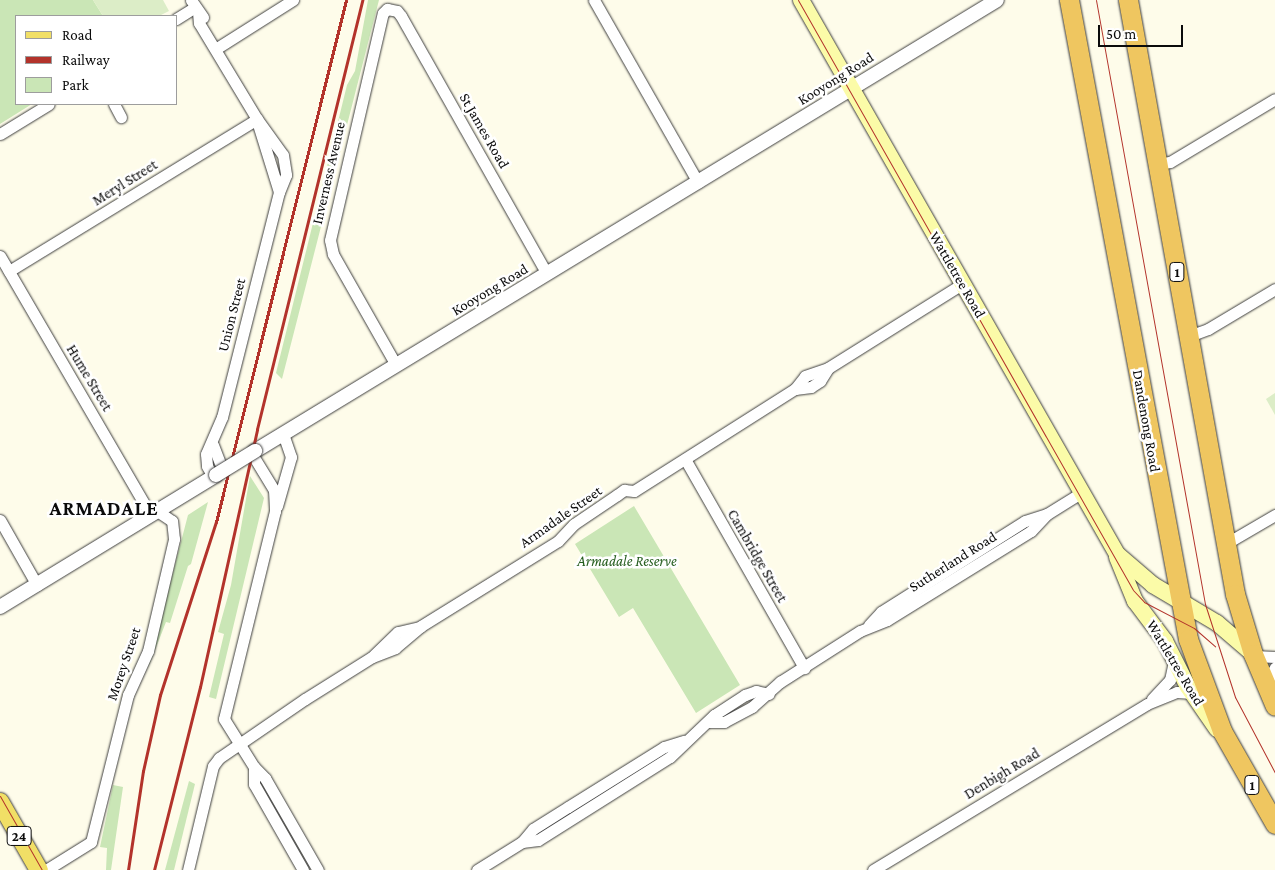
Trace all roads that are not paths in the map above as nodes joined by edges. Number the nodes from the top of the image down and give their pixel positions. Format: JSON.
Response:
{"nodes":[{"id":1,"x":293,"y":0,"type":"edge"},
{"id":2,"x":594,"y":0,"type":"edge"},
{"id":3,"x":801,"y":0,"type":"edge"},
{"id":4,"x":997,"y":0,"type":"edge"},
{"id":5,"x":1069,"y":0,"type":"edge"},
{"id":6,"x":1128,"y":0,"type":"edge"},
{"id":7,"x":195,"y":6,"type":"edge"},
{"id":8,"x":390,"y":8,"type":"joint"},
{"id":9,"x":178,"y":18,"type":"edge"},
{"id":10,"x":215,"y":44,"type":"junction"},
{"id":11,"x":852,"y":89,"type":"junction"},
{"id":12,"x":1275,"y":99,"type":"edge"},
{"id":13,"x":46,"y":105,"type":"edge"},
{"id":14,"x":115,"y":105,"type":"edge"},
{"id":15,"x":121,"y":117,"type":"dead end"},
{"id":16,"x":257,"y":119,"type":"junction"},
{"id":17,"x":0,"y":134,"type":"edge"},
{"id":18,"x":1158,"y":164,"type":"junction"},
{"id":19,"x":698,"y":182,"type":"junction"},
{"id":20,"x":0,"y":256,"type":"edge"},
{"id":21,"x":9,"y":271,"type":"junction"},
{"id":22,"x":548,"y":274,"type":"junction"},
{"id":23,"x":962,"y":284,"type":"junction"},
{"id":24,"x":1275,"y":289,"type":"edge"},
{"id":25,"x":1189,"y":336,"type":"junction"},
{"id":26,"x":396,"y":365,"type":"junction"},
{"id":27,"x":283,"y":434,"type":"junction"},
{"id":28,"x":254,"y":454,"type":"junction"},
{"id":29,"x":684,"y":459,"type":"junction"},
{"id":30,"x":216,"y":472,"type":"junction"},
{"id":31,"x":1081,"y":493,"type":"junction"},
{"id":32,"x":275,"y":511,"type":"junction"},
{"id":33,"x":154,"y":513,"type":"junction"},
{"id":34,"x":1275,"y":515,"type":"edge"},
{"id":35,"x":0,"y":520,"type":"edge"},
{"id":36,"x":1227,"y":543,"type":"junction"},
{"id":37,"x":1114,"y":550,"type":"junction"},
{"id":38,"x":37,"y":585,"type":"junction"},
{"id":39,"x":1180,"y":600,"type":"junction"},
{"id":40,"x":0,"y":607,"type":"edge"},
{"id":41,"x":1171,"y":653,"type":"junction"},
{"id":42,"x":1253,"y":655,"type":"junction"},
{"id":43,"x":1275,"y":657,"type":"edge"},
{"id":44,"x":1275,"y":667,"type":"edge"},
{"id":45,"x":804,"y":668,"type":"junction"},
{"id":46,"x":1265,"y":686,"type":"junction"},
{"id":47,"x":1192,"y":693,"type":"junction"},
{"id":48,"x":1147,"y":704,"type":"junction"},
{"id":49,"x":1275,"y":706,"type":"edge"},
{"id":50,"x":240,"y":743,"type":"junction"},
{"id":51,"x":1230,"y":746,"type":"junction"},
{"id":52,"x":254,"y":767,"type":"junction"},
{"id":53,"x":0,"y":802,"type":"edge"},
{"id":54,"x":288,"y":818,"type":"junction"},
{"id":55,"x":277,"y":824,"type":"junction"},
{"id":56,"x":1275,"y":824,"type":"edge"},
{"id":57,"x":312,"y":859,"type":"junction"},
{"id":58,"x":302,"y":868,"type":"edge"},
{"id":59,"x":480,"y":869,"type":"edge"},
{"id":60,"x":39,"y":870,"type":"edge"},
{"id":61,"x":46,"y":870,"type":"edge"},
{"id":62,"x":188,"y":870,"type":"edge"},
{"id":63,"x":318,"y":870,"type":"edge"},
{"id":64,"x":873,"y":870,"type":"edge"}],
"edges":[{"from":1,"to":10,"type":"street"},
{"from":2,"to":19,"type":"street"},
{"from":3,"to":11,"type":"main road","name":"Wattletree Road"},
{"from":4,"to":11,"type":"street","name":"Kooyong Road"},
{"from":5,"to":39,"type":"highway","name":"Dandenong Road","number":"1"},
{"from":6,"to":18,"type":"highway","number":"1"},
{"from":7,"to":9,"type":"street"},
{"from":7,"to":10,"type":"street","name":"Union Street"},
{"from":8,"to":22,"type":"street","name":"St James Road"},
{"from":8,"to":26,"type":"street","name":"Inverness Avenue"},
{"from":10,"to":16,"type":"street","name":"Union Street"},
{"from":11,"to":19,"type":"street","name":"Kooyong Road"},
{"from":11,"to":23,"type":"main road","name":"Wattletree Road"},
{"from":12,"to":18,"type":"street"},
{"from":13,"to":17,"type":"street"},
{"from":14,"to":15,"type":"street"},
{"from":16,"to":21,"type":"street","name":"Meryl Street"},
{"from":16,"to":30,"type":"street","name":"Union Street"},
{"from":18,"to":25,"type":"highway","number":"1"},
{"from":19,"to":22,"type":"street","name":"Kooyong Road"},
{"from":20,"to":21,"type":"street","name":"Hume Street"},
{"from":21,"to":33,"type":"street","name":"Hume Street"},
{"from":22,"to":26,"type":"street","name":"Kooyong Road"},
{"from":23,"to":29,"type":"street","name":"Armadale Street"},
{"from":23,"to":31,"type":"main road","name":"Wattletree Road"},
{"from":24,"to":25,"type":"street"},
{"from":25,"to":36,"type":"highway","number":"1"},
{"from":26,"to":27,"type":"street","name":"Kooyong Road"},
{"from":27,"to":28,"type":"street","name":"Kooyong Road"},
{"from":27,"to":32,"type":"street"},
{"from":28,"to":30,"type":"street","name":"Kooyong Road","bridge":true},
{"from":28,"to":32,"type":"street"},
{"from":29,"to":45,"type":"street","name":"Cambridge Street"},
{"from":29,"to":50,"type":"street","name":"Armadale Street"},
{"from":30,"to":33,"type":"street","name":"Kooyong Road"},
{"from":31,"to":37,"type":"main road","name":"Wattletree Road"},
{"from":31,"to":45,"type":"street","name":"Sutherland Road"},
{"from":32,"to":50,"type":"street"},
{"from":33,"to":38,"type":"street","name":"Kooyong Road"},
{"from":33,"to":61,"type":"street","name":"Morey Street"},
{"from":34,"to":36,"type":"street"},
{"from":35,"to":38,"type":"street"},
{"from":36,"to":42,"type":"highway","number":"1"},
{"from":37,"to":39,"type":"main road","name":"Wattletree Road"},
{"from":37,"to":41,"type":"main road","name":"Wattletree Road"},
{"from":38,"to":40,"type":"street","name":"Kooyong Road"},
{"from":39,"to":42,"type":"main road","name":"Wattletree Road"},
{"from":39,"to":51,"type":"highway","name":"Dandenong Road","number":"1"},
{"from":41,"to":47,"type":"main road","name":"Wattletree Road"},
{"from":41,"to":48,"type":"street","name":"Denbigh Road"},
{"from":42,"to":43,"type":"street"},
{"from":42,"to":46,"type":"highway","number":"1"},
{"from":44,"to":46,"type":"street"},
{"from":45,"to":59,"type":"street","name":"Sutherland Road"},
{"from":46,"to":49,"type":"highway","number":"1"},
{"from":47,"to":48,"type":"street","name":"Denbigh Road"},
{"from":47,"to":51,"type":"main road","name":"Wattletree Road"},
{"from":48,"to":64,"type":"street","name":"Denbigh Road"},
{"from":50,"to":52,"type":"street"},
{"from":50,"to":62,"type":"street","name":"Armadale Street"},
{"from":51,"to":56,"type":"highway","name":"Dandenong Road","number":"1"},
{"from":52,"to":54,"type":"street"},
{"from":52,"to":55,"type":"street"},
{"from":53,"to":60,"type":"main road","number":"24"},
{"from":54,"to":55,"type":"street"},
{"from":54,"to":57,"type":"street"},
{"from":55,"to":58,"type":"street"},
{"from":57,"to":58,"type":"street"},
{"from":57,"to":63,"type":"street"}]}
